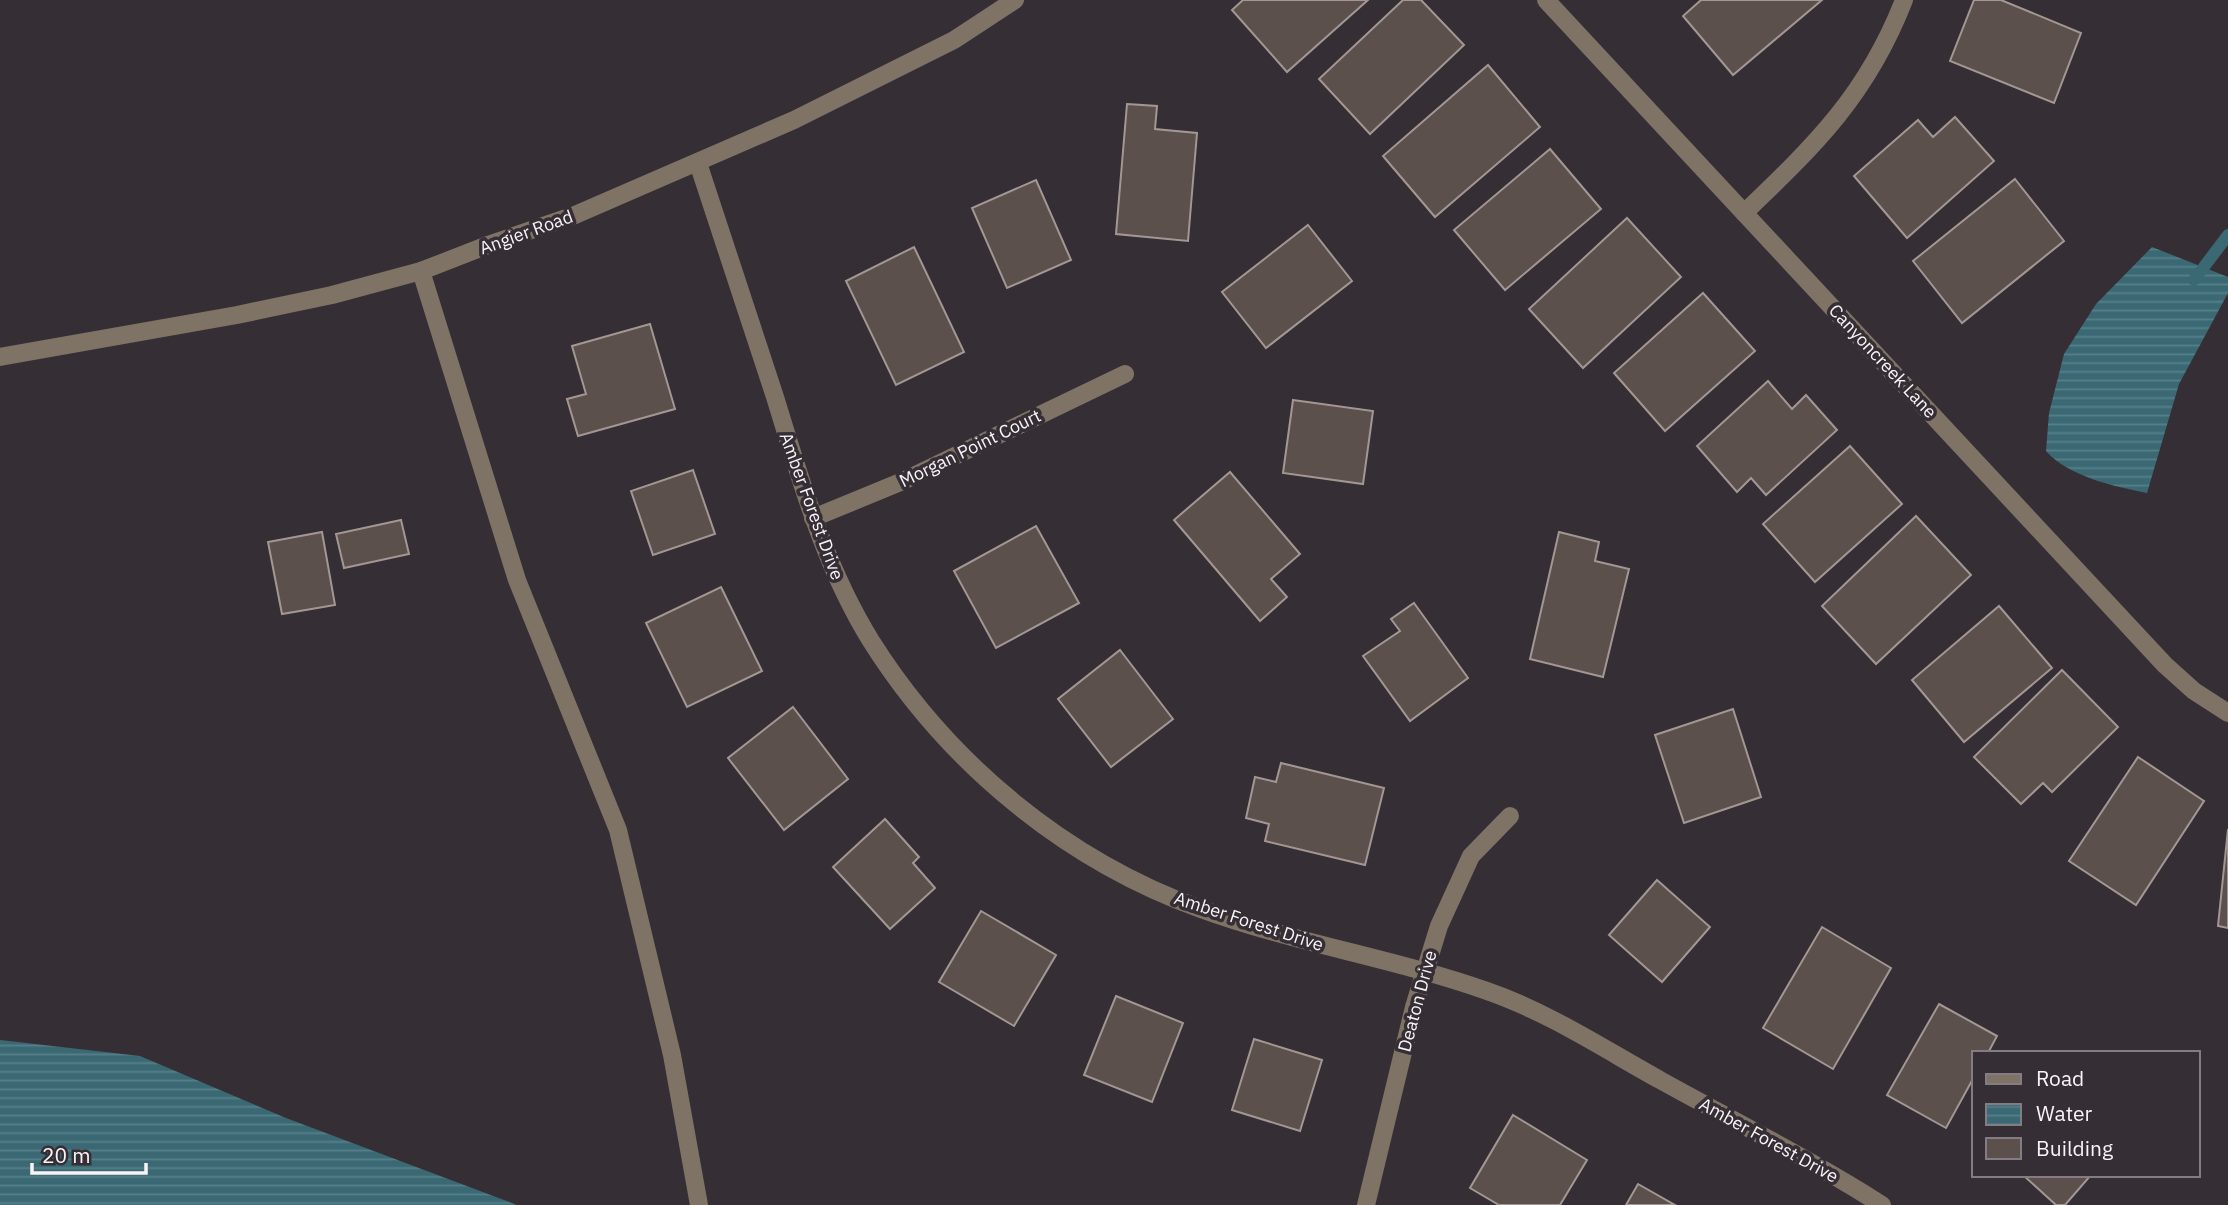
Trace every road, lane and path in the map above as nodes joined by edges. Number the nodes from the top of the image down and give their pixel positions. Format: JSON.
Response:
{"nodes":[{"id":1,"x":1015,"y":0,"type":"edge"},
{"id":2,"x":1546,"y":0,"type":"edge"},
{"id":3,"x":1905,"y":0,"type":"edge"},
{"id":4,"x":698,"y":163,"type":"junction"},
{"id":5,"x":1744,"y":213,"type":"junction"},
{"id":6,"x":421,"y":271,"type":"junction"},
{"id":7,"x":0,"y":357,"type":"edge"},
{"id":8,"x":1125,"y":374,"type":"dead end"},
{"id":9,"x":813,"y":518,"type":"junction"},
{"id":10,"x":2228,"y":713,"type":"edge"},
{"id":11,"x":1510,"y":816,"type":"dead end"},
{"id":12,"x":1424,"y":972,"type":"junction"},
{"id":13,"x":699,"y":1205,"type":"edge"},
{"id":14,"x":1366,"y":1205,"type":"edge"},
{"id":15,"x":1882,"y":1205,"type":"edge"}],
"edges":[{"from":1,"to":4,"type":"street","name":"Angier Road"},
{"from":2,"to":5,"type":"street","name":"Canyoncreek Lane"},
{"from":3,"to":5,"type":"street"},
{"from":4,"to":6,"type":"street","name":"Angier Road"},
{"from":4,"to":9,"type":"street","name":"Amber Forest Drive"},
{"from":5,"to":10,"type":"street","name":"Canyoncreek Lane"},
{"from":6,"to":7,"type":"street","name":"Angier Road"},
{"from":6,"to":13,"type":"street"},
{"from":8,"to":9,"type":"street","name":"Morgan Point Court"},
{"from":9,"to":12,"type":"street","name":"Amber Forest Drive"},
{"from":11,"to":12,"type":"street","name":"Deaton Drive"},
{"from":12,"to":14,"type":"street","name":"Deaton Drive"},
{"from":12,"to":15,"type":"street","name":"Amber Forest Drive"}]}
